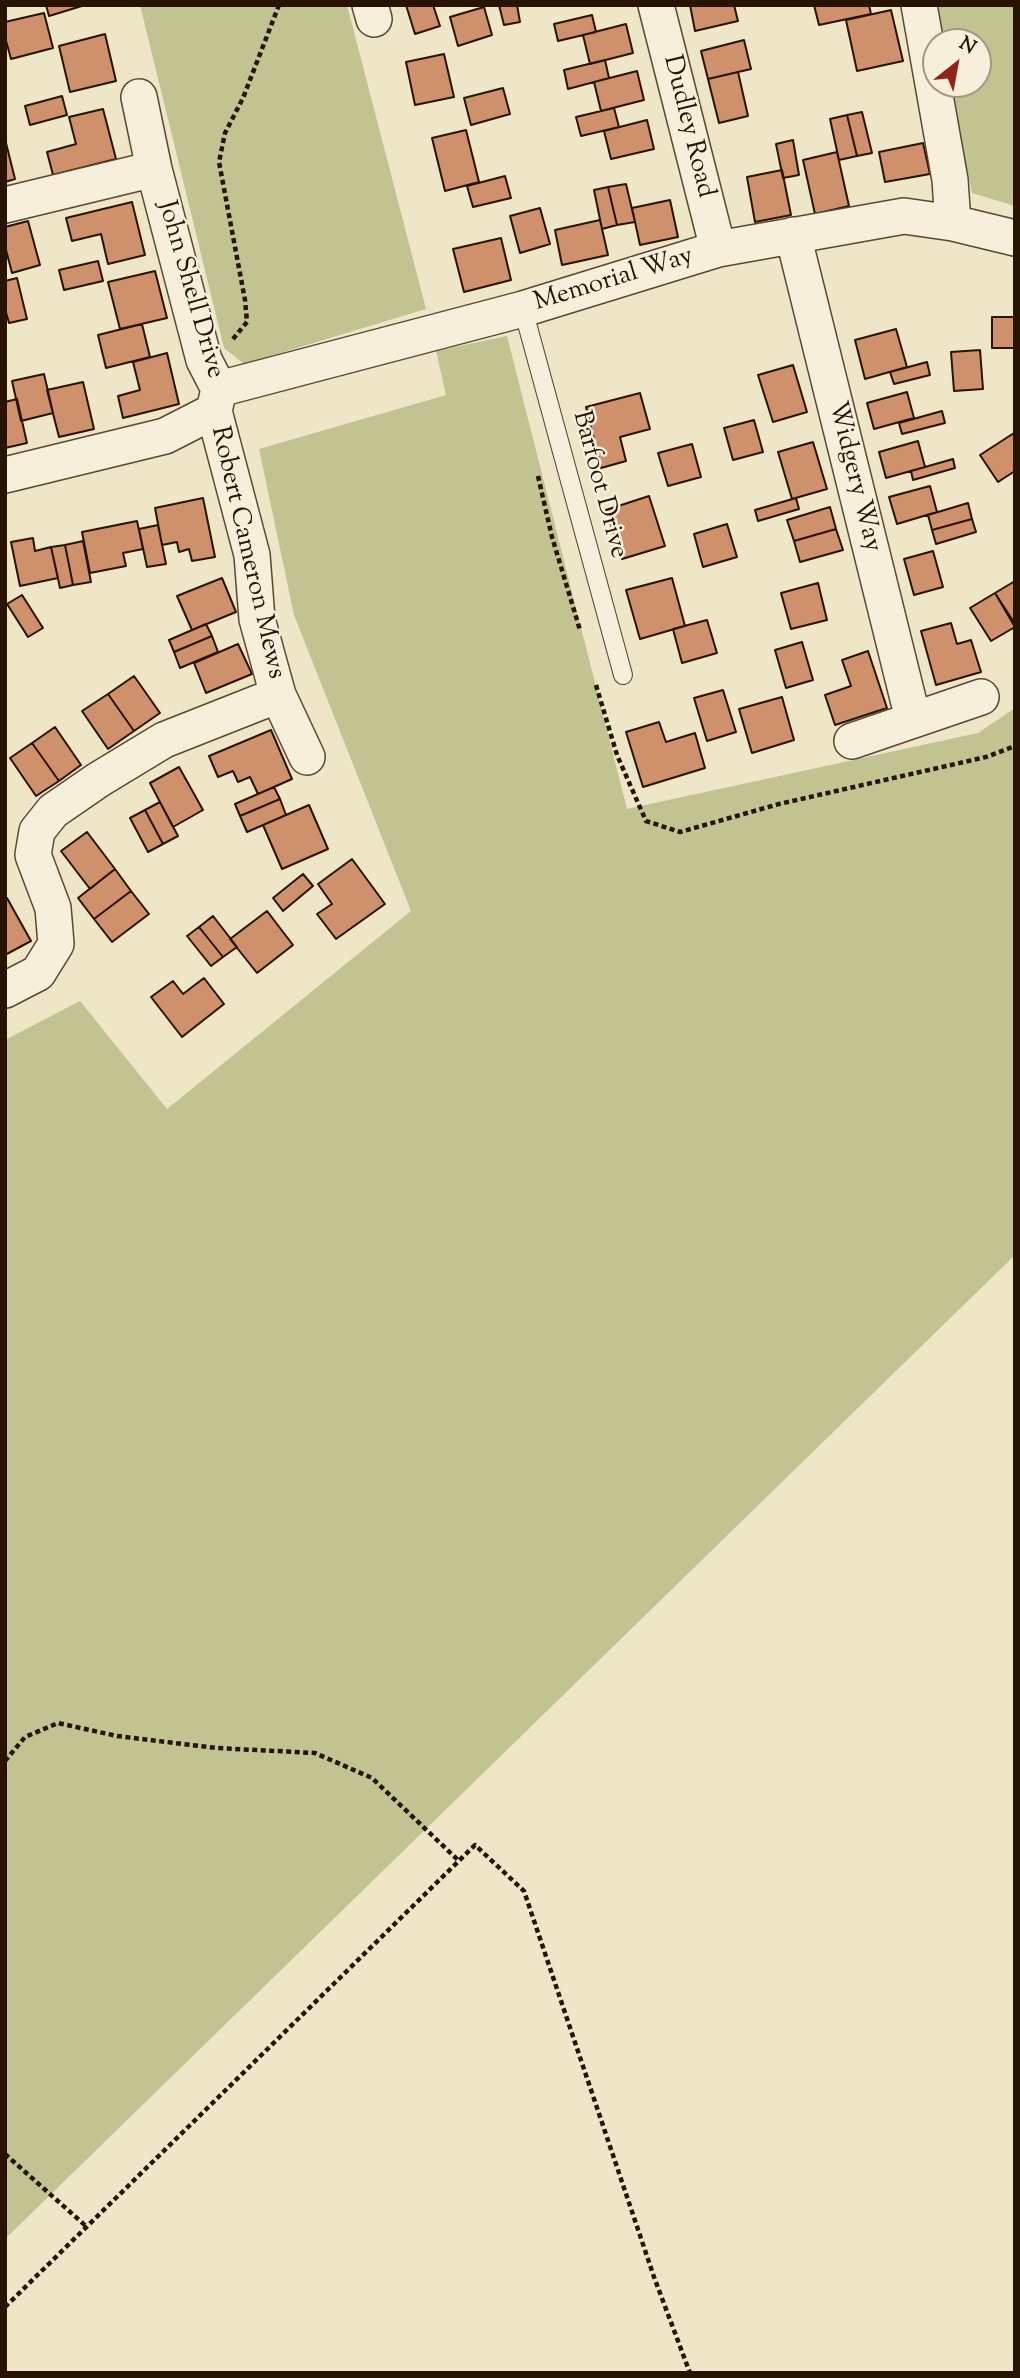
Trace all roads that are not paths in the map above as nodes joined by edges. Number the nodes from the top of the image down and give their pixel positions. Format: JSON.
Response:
{"nodes":[{"id":1,"x":656,"y":5,"type":"edge"},
{"id":2,"x":919,"y":5,"type":"edge"},
{"id":3,"x":139,"y":97,"type":"dead end"},
{"id":4,"x":155,"y":169,"type":"junction"},
{"id":5,"x":5,"y":205,"type":"edge"},
{"id":6,"x":953,"y":223,"type":"junction"},
{"id":7,"x":793,"y":235,"type":"junction"},
{"id":8,"x":1015,"y":237,"type":"edge"},
{"id":9,"x":718,"y":249,"type":"junction"},
{"id":10,"x":523,"y":309,"type":"junction"},
{"id":11,"x":212,"y":387,"type":"junction"},
{"id":12,"x":5,"y":475,"type":"edge"},
{"id":13,"x":623,"y":675,"type":"dead end"},
{"id":14,"x":278,"y":695,"type":"junction"},
{"id":15,"x":981,"y":697,"type":"dead end"},
{"id":16,"x":913,"y":719,"type":"junction"},
{"id":17,"x":852,"y":741,"type":"dead end"},
{"id":18,"x":307,"y":757,"type":"dead end"},
{"id":19,"x":5,"y":990,"type":"edge"}],
"edges":[{"from":1,"to":9,"type":"street","name":"Dudley Road"},
{"from":2,"to":6,"type":"street"},
{"from":3,"to":4,"type":"street","name":"John Shell Drive"},
{"from":4,"to":5,"type":"street","name":"John Shell Drive"},
{"from":4,"to":11,"type":"street","name":"John Shell Drive"},
{"from":6,"to":7,"type":"street","name":"Memorial Way"},
{"from":6,"to":8,"type":"street","name":"Memorial Way"},
{"from":7,"to":9,"type":"street","name":"Memorial Way"},
{"from":7,"to":16,"type":"street","name":"Widgery Way"},
{"from":9,"to":10,"type":"street","name":"Memorial Way"},
{"from":10,"to":11,"type":"street","name":"Memorial Way"},
{"from":10,"to":13,"type":"lane","name":"Barfoot Drive"},
{"from":11,"to":12,"type":"street","name":"Memorial Way"},
{"from":11,"to":14,"type":"street","name":"Robert Cameron Mews"},
{"from":14,"to":18,"type":"street","name":"Robert Cameron Mews"},
{"from":14,"to":19,"type":"street","name":"Robert Cameron Mews"},
{"from":15,"to":16,"type":"street"},
{"from":16,"to":17,"type":"street"}]}
